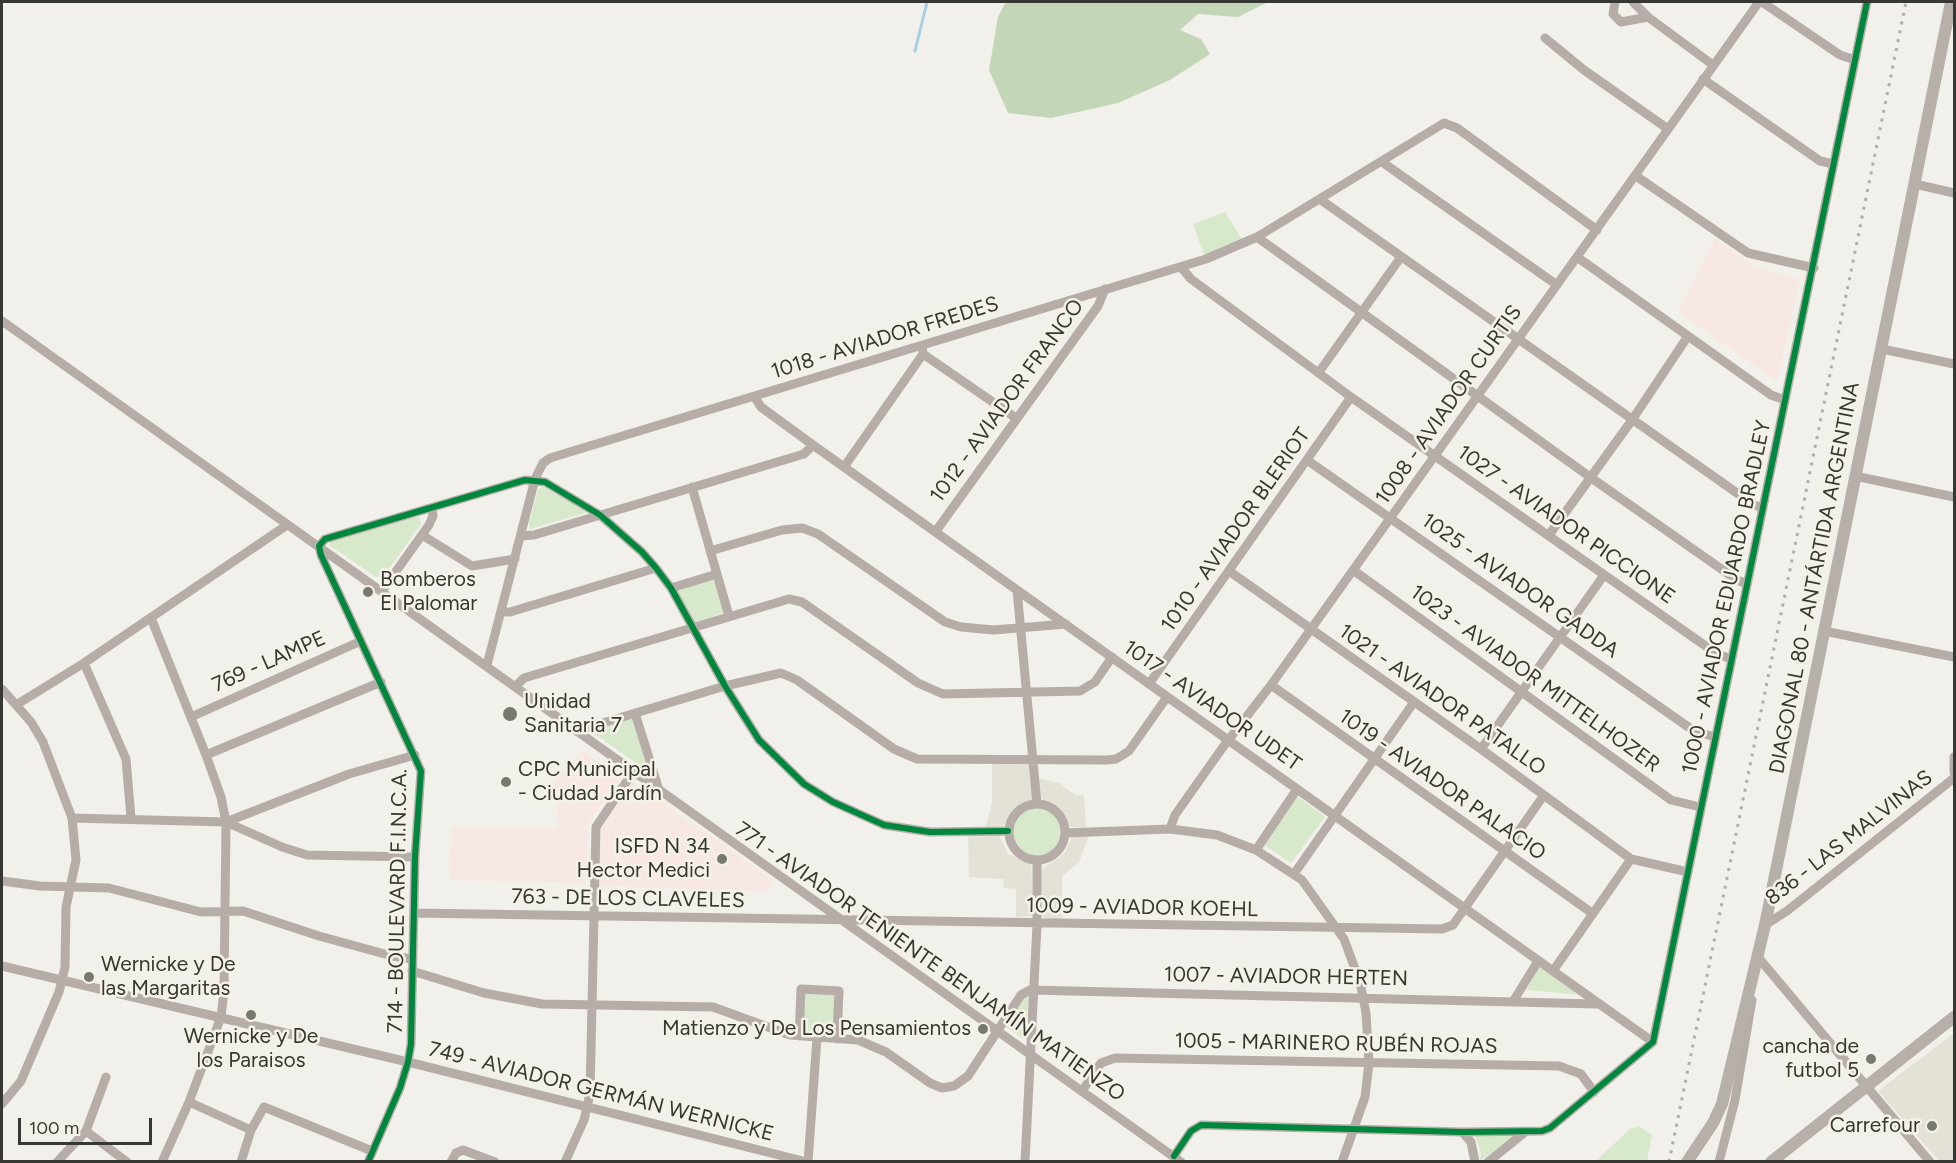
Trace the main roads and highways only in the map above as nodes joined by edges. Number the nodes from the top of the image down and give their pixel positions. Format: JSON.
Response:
{"nodes":[{"id":1,"x":1951,"y":2,"type":"edge"},
{"id":2,"x":1951,"y":23,"type":"edge"},
{"id":3,"x":1954,"y":1017,"type":"edge"},
{"id":4,"x":1688,"y":1161,"type":"edge"},
{"id":5,"x":1771,"y":1161,"type":"edge"}],
"edges":[{"from":1,"to":2,"type":"main road","name":"DIAGONAL 80 - ANTÁRTIDA ARGENTINA"},
{"from":2,"to":4,"type":"main road","name":"DIAGONAL 80 - ANTÁRTIDA ARGENTINA"},
{"from":3,"to":5,"type":"main road"}]}
